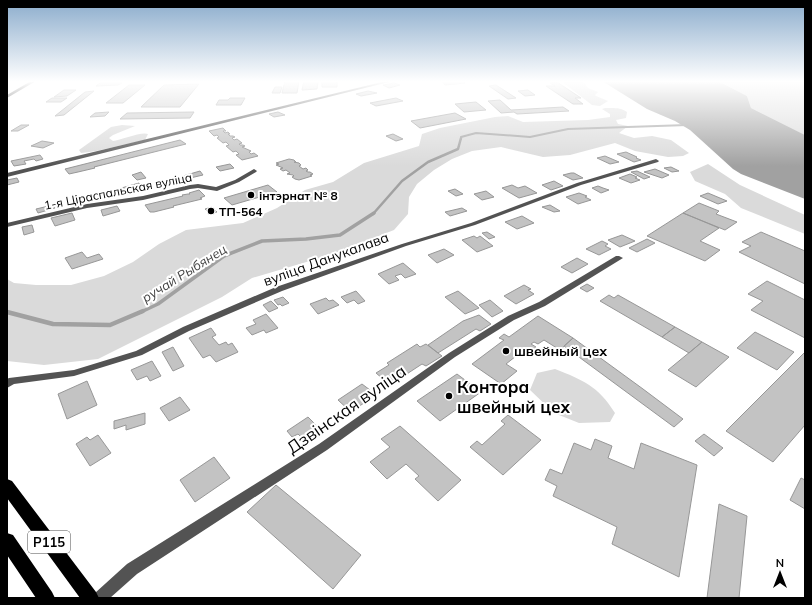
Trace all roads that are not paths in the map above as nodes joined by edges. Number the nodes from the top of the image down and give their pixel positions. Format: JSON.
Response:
{"nodes":[{"id":1,"x":276,"y":109,"type":"edge"},
{"id":2,"x":656,"y":161,"type":"dead end"},
{"id":3,"x":254,"y":171,"type":"dead end"},
{"id":4,"x":7,"y":175,"type":"edge"},
{"id":5,"x":7,"y":225,"type":"edge"},
{"id":6,"x":618,"y":258,"type":"dead end"},
{"id":7,"x":7,"y":384,"type":"edge"},
{"id":8,"x":7,"y":486,"type":"edge"},
{"id":9,"x":7,"y":541,"type":"edge"},
{"id":10,"x":46,"y":598,"type":"edge"},
{"id":11,"x":90,"y":598,"type":"edge"},
{"id":12,"x":100,"y":598,"type":"edge"}],
"edges":[{"from":1,"to":4,"type":"street"},
{"from":2,"to":7,"type":"street","name":"вуліца Данукалава"},
{"from":3,"to":5,"type":"street","name":"1-я Ціраспальская вуліца"},
{"from":6,"to":12,"type":"street","name":"Дзвінская вуліца"},
{"from":8,"to":11,"type":"main road","number":"Р115"},
{"from":9,"to":10,"type":"main road","number":"Р115"}]}
